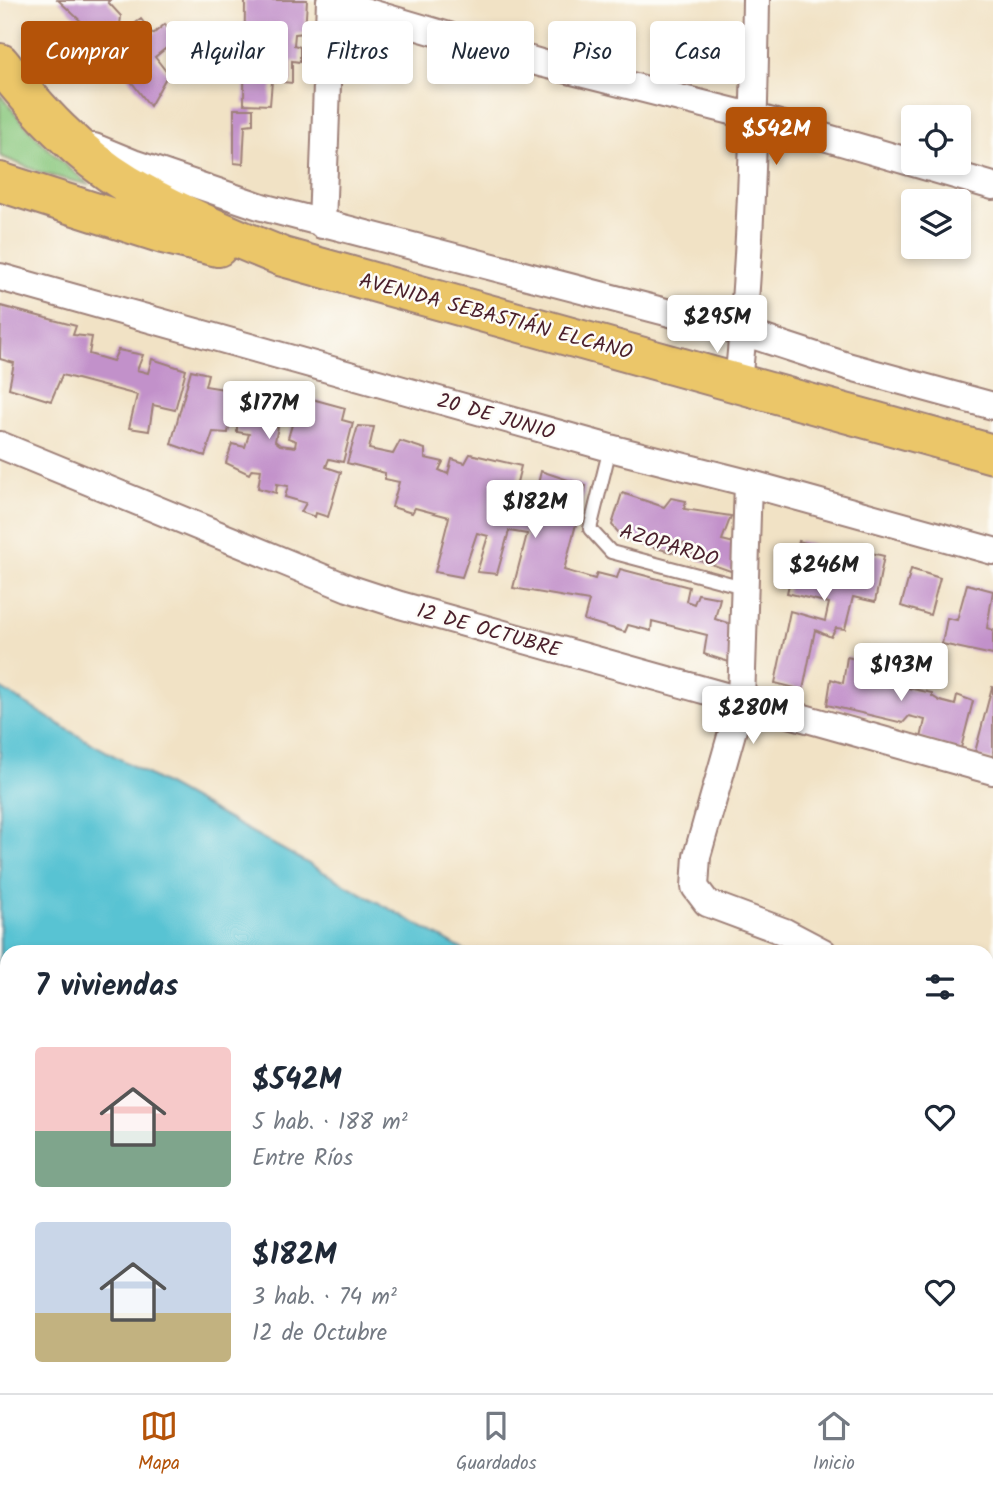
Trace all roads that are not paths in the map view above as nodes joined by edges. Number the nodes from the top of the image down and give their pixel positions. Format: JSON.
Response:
{"nodes":[{"id":1,"x":757,"y":0,"type":"edge"},
{"id":2,"x":330,"y":1,"type":"edge"},
{"id":3,"x":0,"y":62,"type":"edge"},
{"id":4,"x":755,"y":117,"type":"junction"},
{"id":5,"x":55,"y":127,"type":"junction"},
{"id":6,"x":0,"y":182,"type":"edge"},
{"id":7,"x":993,"y":186,"type":"edge"},
{"id":8,"x":322,"y":225,"type":"junction"},
{"id":9,"x":283,"y":257,"type":"junction"},
{"id":10,"x":0,"y":277,"type":"edge"},
{"id":11,"x":743,"y":332,"type":"junction"},
{"id":12,"x":738,"y":383,"type":"junction"},
{"id":13,"x":993,"y":405,"type":"edge"},
{"id":14,"x":0,"y":445,"type":"edge"},
{"id":15,"x":610,"y":448,"type":"junction"},
{"id":16,"x":993,"y":454,"type":"edge"},
{"id":17,"x":748,"y":483,"type":"junction"},
{"id":18,"x":993,"y":551,"type":"edge"},
{"id":19,"x":743,"y":587,"type":"junction"},
{"id":20,"x":741,"y":701,"type":"junction"},
{"id":21,"x":993,"y":771,"type":"edge"},
{"id":22,"x":810,"y":945,"type":"edge"}],
"edges":[{"from":1,"to":4,"type":"street"},
{"from":2,"to":4,"type":"street"},
{"from":2,"to":8,"type":"street"},
{"from":3,"to":5,"type":"main road","name":"AVENIDA SEBASTIÁN ELCANO"},
{"from":4,"to":7,"type":"street"},
{"from":4,"to":11,"type":"street"},
{"from":5,"to":8,"type":"street"},
{"from":5,"to":9,"type":"main road","name":"AVENIDA SEBASTIÁN ELCANO"},
{"from":6,"to":9,"type":"main road","name":"AVENIDA SEBASTIÁN ELCANO"},
{"from":8,"to":11,"type":"street"},
{"from":9,"to":12,"type":"main road","name":"AVENIDA SEBASTIÁN ELCANO"},
{"from":10,"to":15,"type":"street","name":"20 DE JUNIO"},
{"from":11,"to":12,"type":"street"},
{"from":11,"to":13,"type":"street"},
{"from":12,"to":16,"type":"main road","name":"AVENIDA SEBASTIÁN ELCANO"},
{"from":14,"to":20,"type":"street","name":"12 DE OCTUBRE"},
{"from":15,"to":17,"type":"street","name":"20 DE JUNIO"},
{"from":15,"to":19,"type":"lane","name":"AZOPARDO"},
{"from":17,"to":18,"type":"street","name":"20 DE JUNIO"},
{"from":17,"to":19,"type":"street"},
{"from":19,"to":20,"type":"street"},
{"from":20,"to":21,"type":"street","name":"12 DE OCTUBRE"},
{"from":20,"to":22,"type":"street"}]}
